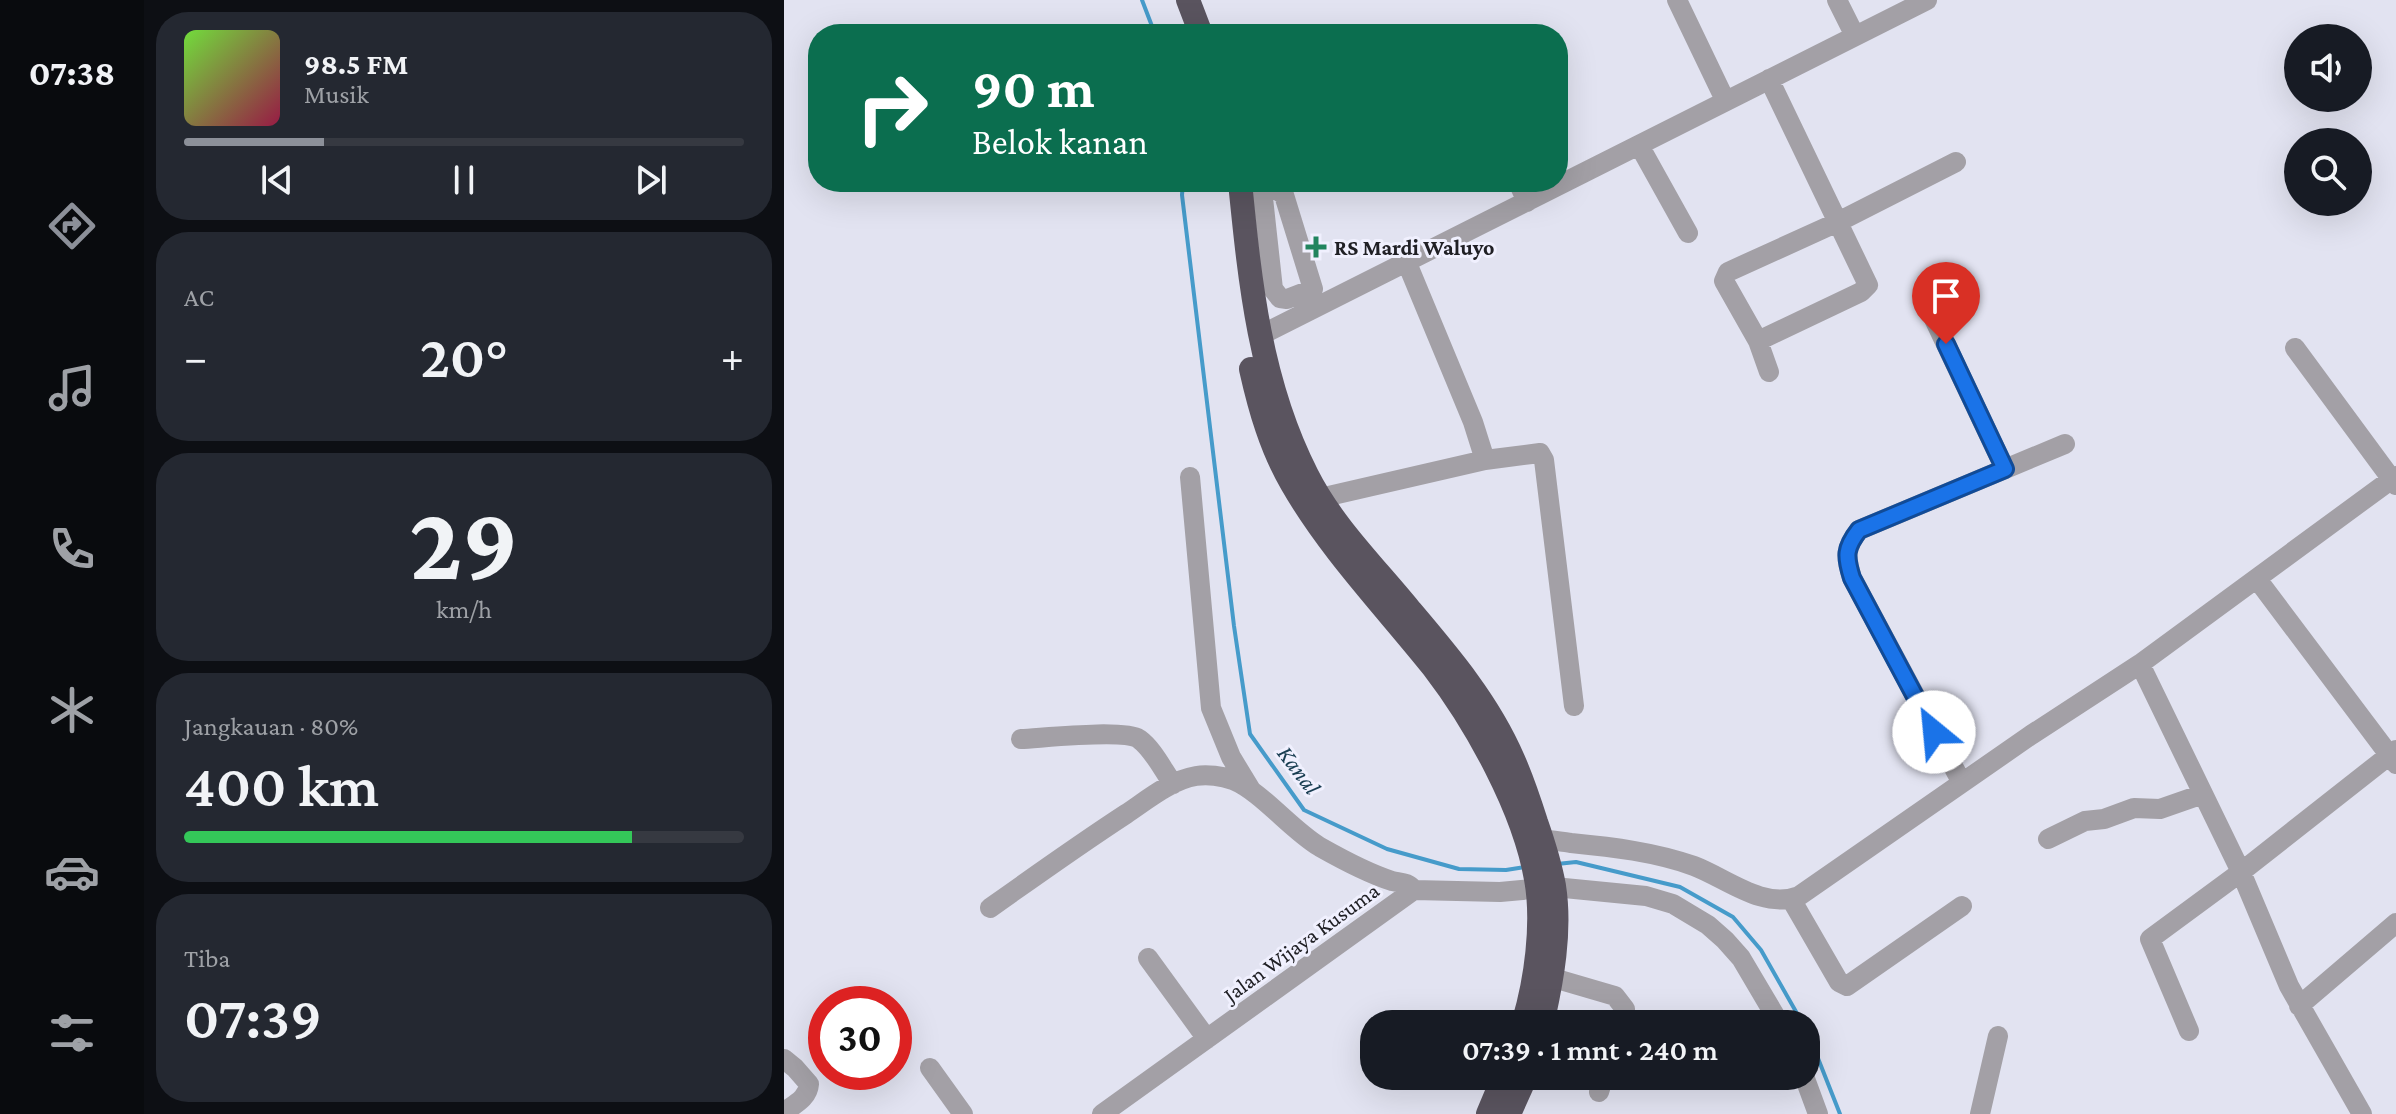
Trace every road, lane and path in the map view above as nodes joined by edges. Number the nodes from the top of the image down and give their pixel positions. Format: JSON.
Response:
{"nodes":[{"id":1,"x":1188,"y":0,"type":"edge"},
{"id":2,"x":1205,"y":0,"type":"edge"},
{"id":3,"x":1677,"y":0,"type":"edge"},
{"id":4,"x":1837,"y":0,"type":"edge"},
{"id":5,"x":1927,"y":0,"type":"edge"},
{"id":6,"x":1197,"y":24,"type":"edge"},
{"id":7,"x":1213,"y":24,"type":"edge"},
{"id":8,"x":1855,"y":36,"type":"junction"},
{"id":9,"x":1769,"y":79,"type":"junction"},
{"id":10,"x":1725,"y":100,"type":"junction"},
{"id":11,"x":1639,"y":145,"type":"junction"},
{"id":12,"x":1956,"y":162,"type":"dead end"},
{"id":13,"x":1568,"y":181,"type":"edge"},
{"id":14,"x":1246,"y":192,"type":"edge"},
{"id":15,"x":1247,"y":192,"type":"edge"},
{"id":16,"x":1248,"y":192,"type":"edge"},
{"id":17,"x":1280,"y":192,"type":"edge"},
{"id":18,"x":1522,"y":192,"type":"edge"},
{"id":19,"x":1547,"y":192,"type":"edge"},
{"id":20,"x":1527,"y":202,"type":"junction"},
{"id":21,"x":1838,"y":222,"type":"junction"},
{"id":22,"x":1688,"y":233,"type":"dead end"},
{"id":23,"x":1407,"y":263,"type":"junction"},
{"id":24,"x":1316,"y":298,"type":"junction"},
{"id":25,"x":1934,"y":319,"type":"dead end"},
{"id":26,"x":1259,"y":336,"type":"junction"},
{"id":27,"x":1758,"y":341,"type":"junction"},
{"id":28,"x":2295,"y":348,"type":"dead end"},
{"id":29,"x":1769,"y":372,"type":"dead end"},
{"id":30,"x":2065,"y":444,"type":"dead end"},
{"id":31,"x":1289,"y":458,"type":"junction"},
{"id":32,"x":1485,"y":460,"type":"junction"},
{"id":33,"x":2005,"y":469,"type":"junction"},
{"id":34,"x":1190,"y":477,"type":"dead end"},
{"id":35,"x":2395,"y":480,"type":"edge"},
{"id":36,"x":1320,"y":498,"type":"junction"},
{"id":37,"x":2257,"y":579,"type":"junction"},
{"id":38,"x":2140,"y":664,"type":"junction"},
{"id":39,"x":1574,"y":706,"type":"dead end"},
{"id":40,"x":1021,"y":739,"type":"dead end"},
{"id":41,"x":2394,"y":756,"type":"edge"},
{"id":42,"x":1962,"y":783,"type":"junction"},
{"id":43,"x":1173,"y":784,"type":"junction"},
{"id":44,"x":1251,"y":790,"type":"junction"},
{"id":45,"x":2203,"y":794,"type":"junction"},
{"id":46,"x":2048,"y":839,"type":"dead end"},
{"id":47,"x":1540,"y":865,"type":"junction"},
{"id":48,"x":2241,"y":872,"type":"junction"},
{"id":49,"x":1414,"y":890,"type":"junction"},
{"id":50,"x":1791,"y":899,"type":"junction"},
{"id":51,"x":1962,"y":906,"type":"dead end"},
{"id":52,"x":990,"y":908,"type":"dead end"},
{"id":53,"x":2396,"y":923,"type":"edge"},
{"id":54,"x":1148,"y":958,"type":"dead end"},
{"id":55,"x":1550,"y":977,"type":"junction"},
{"id":56,"x":2299,"y":1006,"type":"junction"},
{"id":57,"x":1526,"y":1010,"type":"edge"},
{"id":58,"x":1544,"y":1010,"type":"edge"},
{"id":59,"x":1625,"y":1010,"type":"edge"},
{"id":60,"x":1772,"y":1010,"type":"edge"},
{"id":61,"x":2189,"y":1031,"type":"dead end"},
{"id":62,"x":1998,"y":1036,"type":"dead end"},
{"id":63,"x":1207,"y":1039,"type":"junction"},
{"id":64,"x":784,"y":1059,"type":"edge"},
{"id":65,"x":930,"y":1068,"type":"dead end"},
{"id":66,"x":1498,"y":1090,"type":"edge"},
{"id":67,"x":1520,"y":1090,"type":"edge"},
{"id":68,"x":1809,"y":1090,"type":"edge"},
{"id":69,"x":784,"y":1112,"type":"edge"},
{"id":70,"x":963,"y":1114,"type":"edge"},
{"id":71,"x":1102,"y":1114,"type":"edge"},
{"id":72,"x":1488,"y":1114,"type":"edge"},
{"id":73,"x":1509,"y":1114,"type":"edge"},
{"id":74,"x":1818,"y":1114,"type":"edge"},
{"id":75,"x":1980,"y":1114,"type":"edge"},
{"id":76,"x":2362,"y":1114,"type":"edge"}],
"edges":[{"from":1,"to":6,"type":"highway"},
{"from":2,"to":7,"type":"highway"},
{"from":3,"to":10,"type":"street"},
{"from":4,"to":8,"type":"street"},
{"from":5,"to":8,"type":"street"},
{"from":8,"to":9,"type":"street"},
{"from":9,"to":10,"type":"street"},
{"from":9,"to":21,"type":"street"},
{"from":10,"to":11,"type":"street"},
{"from":11,"to":13,"type":"street"},
{"from":11,"to":22,"type":"street"},
{"from":12,"to":21,"type":"street"},
{"from":14,"to":31,"type":"highway"},
{"from":15,"to":26,"type":"highway"},
{"from":16,"to":24,"type":"street"},
{"from":17,"to":24,"type":"street"},
{"from":18,"to":20,"type":"street"},
{"from":19,"to":20,"type":"street"},
{"from":20,"to":23,"type":"street"},
{"from":21,"to":27,"type":"street"},
{"from":21,"to":27,"type":"street"},
{"from":23,"to":24,"type":"street"},
{"from":23,"to":32,"type":"street"},
{"from":24,"to":26,"type":"street"},
{"from":25,"to":33,"type":"street"},
{"from":26,"to":31,"type":"highway"},
{"from":27,"to":29,"type":"street"},
{"from":28,"to":35,"type":"street"},
{"from":30,"to":33,"type":"street"},
{"from":31,"to":36,"type":"highway"},
{"from":31,"to":47,"type":"highway"},
{"from":32,"to":36,"type":"street"},
{"from":32,"to":39,"type":"street"},
{"from":33,"to":42,"type":"street"},
{"from":34,"to":44,"type":"street"},
{"from":35,"to":37,"type":"street"},
{"from":36,"to":47,"type":"highway"},
{"from":37,"to":38,"type":"street"},
{"from":37,"to":41,"type":"street"},
{"from":38,"to":42,"type":"street"},
{"from":38,"to":45,"type":"street"},
{"from":40,"to":43,"type":"street"},
{"from":41,"to":48,"type":"street"},
{"from":42,"to":50,"type":"street"},
{"from":43,"to":44,"type":"street"},
{"from":43,"to":52,"type":"street"},
{"from":44,"to":49,"type":"street"},
{"from":45,"to":46,"type":"street"},
{"from":45,"to":48,"type":"street"},
{"from":47,"to":49,"type":"street","name":"Jalan Wijaya Kusuma"},
{"from":47,"to":50,"type":"street"},
{"from":47,"to":55,"type":"highway"},
{"from":47,"to":57,"type":"highway"},
{"from":47,"to":60,"type":"street"},
{"from":48,"to":56,"type":"street"},
{"from":48,"to":61,"type":"street"},
{"from":49,"to":63,"type":"street","name":"Jalan Wijaya Kusuma"},
{"from":50,"to":51,"type":"street"},
{"from":53,"to":56,"type":"street"},
{"from":54,"to":63,"type":"street"},
{"from":55,"to":58,"type":"highway"},
{"from":55,"to":59,"type":"street"},
{"from":56,"to":76,"type":"street"},
{"from":62,"to":75,"type":"street"},
{"from":63,"to":71,"type":"street","name":"Jalan Wijaya Kusuma"},
{"from":64,"to":69,"type":"street"},
{"from":65,"to":70,"type":"street"},
{"from":66,"to":72,"type":"highway"},
{"from":67,"to":73,"type":"highway"},
{"from":68,"to":74,"type":"street"}]}
